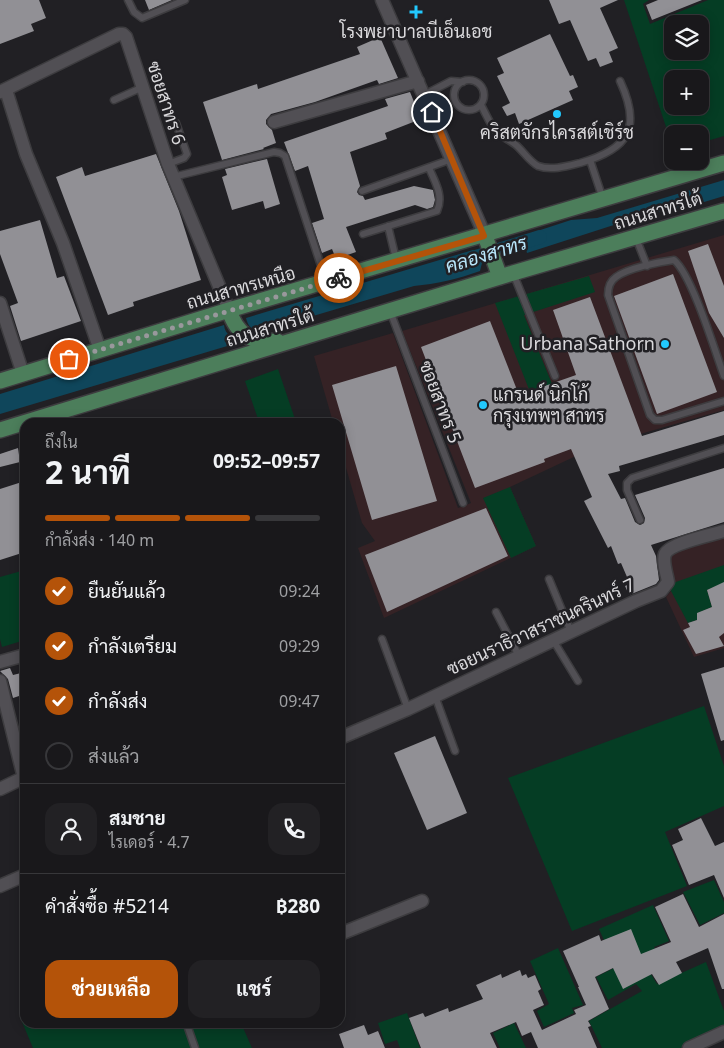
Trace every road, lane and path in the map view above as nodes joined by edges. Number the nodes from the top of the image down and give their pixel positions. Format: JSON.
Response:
{"nodes":[{"id":1,"x":128,"y":0,"type":"edge"},
{"id":2,"x":185,"y":0,"type":"edge"},
{"id":3,"x":382,"y":0,"type":"edge"},
{"id":4,"x":418,"y":81,"type":"junction"},
{"id":5,"x":620,"y":81,"type":"dead end"},
{"id":6,"x":463,"y":82,"type":"junction"},
{"id":7,"x":143,"y":87,"type":"junction"},
{"id":8,"x":3,"y":91,"type":"edge"},
{"id":9,"x":424,"y":95,"type":"junction"},
{"id":10,"x":114,"y":100,"type":"dead end"},
{"id":11,"x":481,"y":105,"type":"junction"},
{"id":12,"x":274,"y":122,"type":"dead end"},
{"id":13,"x":176,"y":123,"type":"dead end"},
{"id":14,"x":452,"y":159,"type":"junction"},
{"id":15,"x":590,"y":160,"type":"junction"},
{"id":16,"x":724,"y":163,"type":"edge"},
{"id":17,"x":168,"y":164,"type":"junction"},
{"id":18,"x":429,"y":168,"type":"junction"},
{"id":19,"x":173,"y":177,"type":"junction"},
{"id":20,"x":362,"y":191,"type":"dead end"},
{"id":21,"x":604,"y":200,"type":"junction"},
{"id":22,"x":724,"y":211,"type":"edge"},
{"id":23,"x":388,"y":226,"type":"junction"},
{"id":24,"x":363,"y":234,"type":"dead end"},
{"id":25,"x":636,"y":238,"type":"junction"},
{"id":26,"x":486,"y":241,"type":"junction"},
{"id":27,"x":397,"y":261,"type":"junction"},
{"id":28,"x":647,"y":266,"type":"junction"},
{"id":29,"x":503,"y":272,"type":"junction"},
{"id":30,"x":327,"y":282,"type":"junction"},
{"id":31,"x":0,"y":303,"type":"edge"},
{"id":32,"x":229,"y":310,"type":"junction"},
{"id":33,"x":390,"y":311,"type":"junction"},
{"id":34,"x":295,"y":340,"type":"junction"},
{"id":35,"x":100,"y":350,"type":"junction"},
{"id":36,"x":23,"y":374,"type":"junction"},
{"id":37,"x":555,"y":376,"type":"dead end"},
{"id":38,"x":724,"y":376,"type":"edge"},
{"id":39,"x":0,"y":381,"type":"edge"},
{"id":40,"x":724,"y":401,"type":"edge"},
{"id":41,"x":39,"y":418,"type":"edge"},
{"id":42,"x":20,"y":424,"type":"edge"},
{"id":43,"x":0,"y":430,"type":"edge"},
{"id":44,"x":724,"y":448,"type":"edge"},
{"id":45,"x":463,"y":503,"type":"dead end"},
{"id":46,"x":640,"y":520,"type":"dead end"},
{"id":47,"x":724,"y":531,"type":"edge"},
{"id":48,"x":549,"y":579,"type":"dead end"},
{"id":49,"x":496,"y":612,"type":"dead end"},
{"id":50,"x":571,"y":632,"type":"junction"},
{"id":51,"x":382,"y":639,"type":"dead end"},
{"id":52,"x":553,"y":640,"type":"junction"},
{"id":53,"x":20,"y":656,"type":"edge"},
{"id":54,"x":519,"y":656,"type":"junction"},
{"id":55,"x":0,"y":662,"type":"edge"},
{"id":56,"x":0,"y":681,"type":"edge"},
{"id":57,"x":578,"y":681,"type":"dead end"},
{"id":58,"x":435,"y":696,"type":"junction"},
{"id":59,"x":408,"y":709,"type":"junction"},
{"id":60,"x":345,"y":736,"type":"edge"},
{"id":61,"x":455,"y":751,"type":"dead end"},
{"id":62,"x":20,"y":762,"type":"edge"},
{"id":63,"x":20,"y":780,"type":"edge"},
{"id":64,"x":0,"y":789,"type":"edge"},
{"id":65,"x":20,"y":877,"type":"edge"},
{"id":66,"x":0,"y":886,"type":"edge"},
{"id":67,"x":422,"y":901,"type":"dead end"},
{"id":68,"x":345,"y":932,"type":"edge"},
{"id":69,"x":188,"y":1028,"type":"edge"},
{"id":70,"x":724,"y":1032,"type":"edge"},
{"id":71,"x":195,"y":1048,"type":"edge"},
{"id":72,"x":689,"y":1048,"type":"edge"}],
"edges":[{"from":1,"to":2,"type":"lane"},
{"from":3,"to":4,"type":"street"},
{"from":4,"to":9,"type":"street"},
{"from":4,"to":12,"type":"street"},
{"from":5,"to":15,"type":"lane"},
{"from":6,"to":9,"type":"lane"},
{"from":6,"to":11,"type":"lane"},
{"from":6,"to":11,"type":"lane"},
{"from":7,"to":8,"type":"street","name":"ซอยสาทร 6"},
{"from":7,"to":10,"type":"lane"},
{"from":7,"to":17,"type":"street","name":"ซอยสาทร 6"},
{"from":8,"to":35,"type":"street"},
{"from":9,"to":14,"type":"street"},
{"from":11,"to":15,"type":"lane"},
{"from":13,"to":17,"type":"lane"},
{"from":14,"to":18,"type":"lane"},
{"from":14,"to":26,"type":"street"},
{"from":15,"to":21,"type":"lane"},
{"from":16,"to":21,"type":"main road","name":"ถนนสาทรเหนือ"},
{"from":17,"to":19,"type":"street","name":"ซอยสาทร 6"},
{"from":18,"to":20,"type":"lane"},
{"from":18,"to":23,"type":"lane"},
{"from":19,"to":30,"type":"lane"},
{"from":19,"to":32,"type":"street","name":"ซอยสาทร 6"},
{"from":21,"to":26,"type":"main road","name":"ถนนสาทรเหนือ"},
{"from":22,"to":25,"type":"main road","name":"ถนนสาทรใต้"},
{"from":23,"to":24,"type":"lane"},
{"from":23,"to":27,"type":"lane"},
{"from":25,"to":28,"type":"lane"},
{"from":25,"to":29,"type":"main road","name":"ถนนสาทรใต้"},
{"from":26,"to":27,"type":"main road","name":"ถนนสาทรเหนือ"},
{"from":26,"to":29,"type":"main road"},
{"from":27,"to":30,"type":"main road","name":"ถนนสาทรเหนือ"},
{"from":28,"to":38,"type":"lane"},
{"from":28,"to":40,"type":"lane"},
{"from":29,"to":33,"type":"main road","name":"ถนนสาทรใต้"},
{"from":29,"to":37,"type":"lane"},
{"from":30,"to":32,"type":"main road","name":"ถนนสาทรเหนือ"},
{"from":31,"to":36,"type":"street"},
{"from":32,"to":34,"type":"main road"},
{"from":32,"to":35,"type":"main road","name":"ถนนสาทรเหนือ"},
{"from":33,"to":34,"type":"main road","name":"ถนนสาทรใต้"},
{"from":33,"to":45,"type":"lane","name":"ซอยสาทร 5"},
{"from":34,"to":41,"type":"main road","name":"ถนนสาทรใต้"},
{"from":35,"to":36,"type":"main road","name":"ถนนสาทรเหนือ"},
{"from":36,"to":39,"type":"main road","name":"ถนนสาทรเหนือ"},
{"from":42,"to":43,"type":"main road","name":"ถนนสาทรใต้"},
{"from":44,"to":46,"type":"lane"},
{"from":47,"to":50,"type":"street","name":"ซอยนราธิวาสราชนครินทร์ 7"},
{"from":48,"to":50,"type":"lane"},
{"from":49,"to":54,"type":"lane"},
{"from":50,"to":52,"type":"street","name":"ซอยนราธิวาสราชนครินทร์ 7"},
{"from":51,"to":59,"type":"lane"},
{"from":52,"to":54,"type":"street","name":"ซอยนราธิวาสราชนครินทร์ 7"},
{"from":52,"to":57,"type":"lane"},
{"from":53,"to":55,"type":"street"},
{"from":54,"to":58,"type":"street","name":"ซอยนราธิวาสราชนครินทร์ 7"},
{"from":56,"to":62,"type":"street"},
{"from":58,"to":59,"type":"street","name":"ซอยนราธิวาสราชนครินทร์ 7"},
{"from":58,"to":61,"type":"lane"},
{"from":59,"to":60,"type":"street","name":"ซอยนราธิวาสราชนครินทร์ 7"},
{"from":63,"to":64,"type":"street"},
{"from":65,"to":66,"type":"street"},
{"from":67,"to":68,"type":"street"},
{"from":69,"to":71,"type":"lane"},
{"from":70,"to":72,"type":"street"}]}
